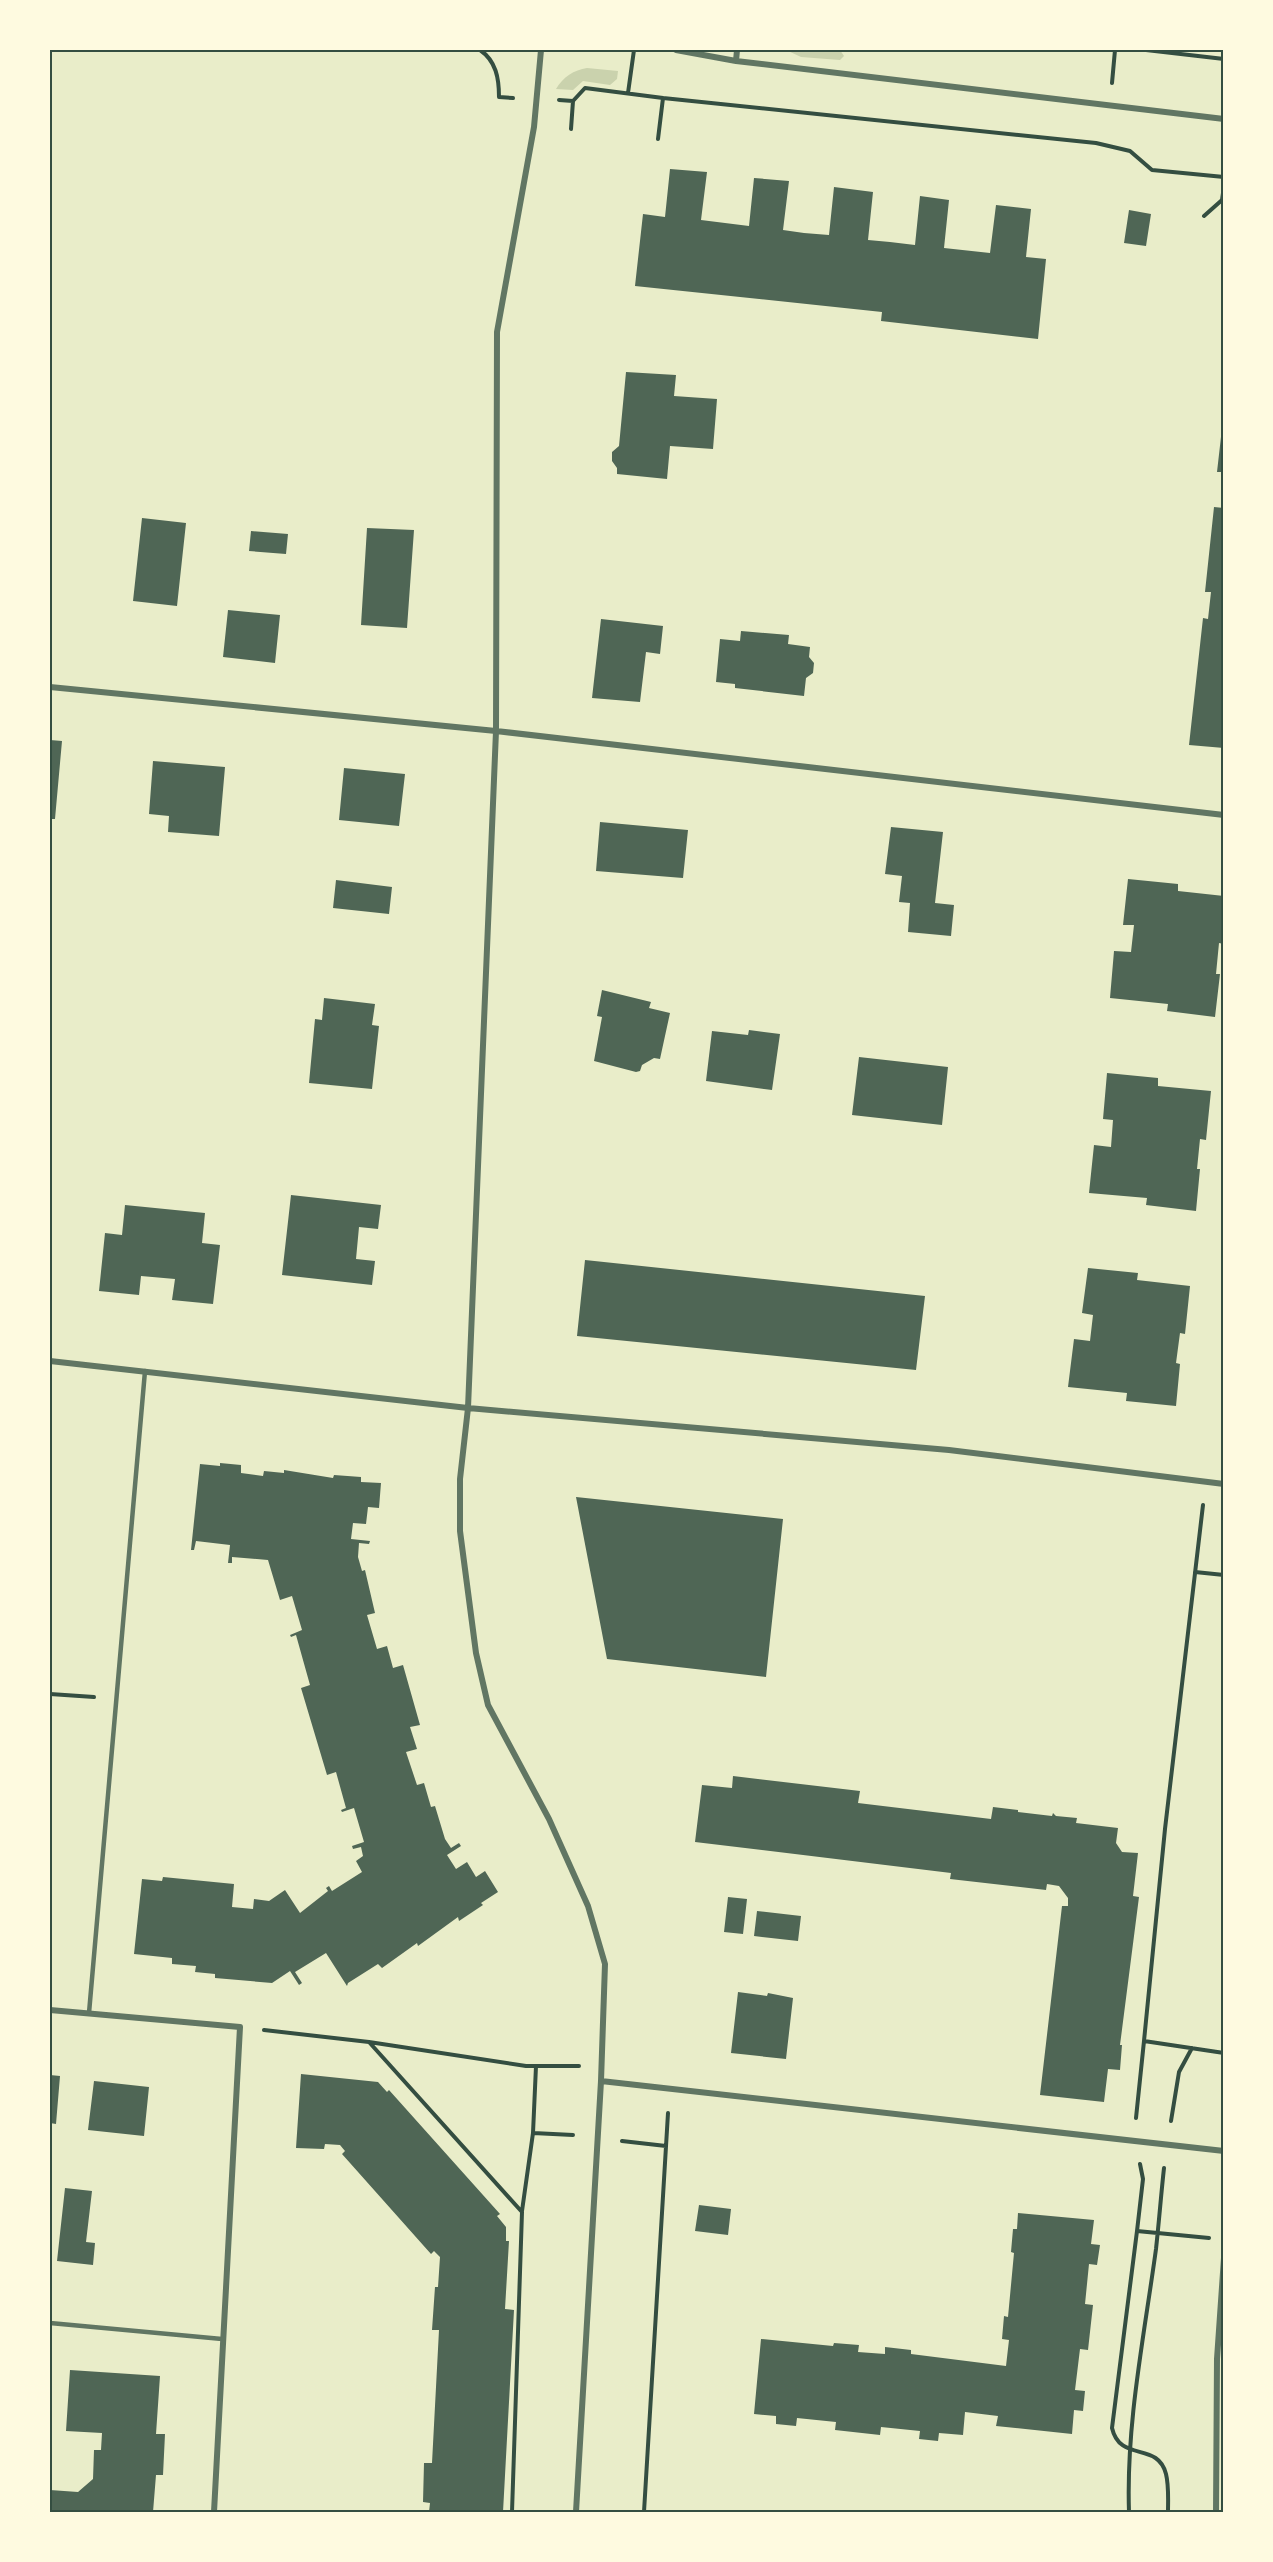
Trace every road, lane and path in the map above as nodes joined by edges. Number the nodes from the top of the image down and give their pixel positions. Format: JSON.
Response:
{"nodes":[{"id":1,"x":541,"y":50,"type":"edge"},
{"id":2,"x":634,"y":50,"type":"edge"},
{"id":3,"x":676,"y":50,"type":"edge"},
{"id":4,"x":737,"y":50,"type":"edge"},
{"id":5,"x":1146,"y":50,"type":"edge"},
{"id":6,"x":1224,"y":59,"type":"edge"},
{"id":7,"x":736,"y":62,"type":"junction"},
{"id":8,"x":628,"y":93,"type":"dead end"},
{"id":9,"x":573,"y":101,"type":"dead end"},
{"id":10,"x":1224,"y":119,"type":"edge"},
{"id":11,"x":570,"y":129,"type":"dead end"},
{"id":12,"x":658,"y":139,"type":"dead end"},
{"id":13,"x":1224,"y":177,"type":"edge"},
{"id":14,"x":1224,"y":186,"type":"edge"},
{"id":15,"x":1204,"y":216,"type":"dead end"},
{"id":16,"x":50,"y":687,"type":"edge"},
{"id":17,"x":496,"y":731,"type":"junction"},
{"id":18,"x":1224,"y":815,"type":"edge"},
{"id":19,"x":50,"y":1361,"type":"edge"},
{"id":20,"x":50,"y":1365,"type":"edge"},
{"id":21,"x":145,"y":1371,"type":"junction"},
{"id":22,"x":468,"y":1408,"type":"junction"},
{"id":23,"x":1205,"y":1482,"type":"junction"},
{"id":24,"x":1224,"y":1484,"type":"edge"},
{"id":25,"x":1195,"y":1572,"type":"junction"},
{"id":26,"x":1224,"y":1575,"type":"edge"},
{"id":27,"x":50,"y":2010,"type":"edge"},
{"id":28,"x":89,"y":2013,"type":"junction"},
{"id":29,"x":240,"y":2027,"type":"junction"},
{"id":30,"x":1144,"y":2041,"type":"dead end"},
{"id":31,"x":369,"y":2042,"type":"junction"},
{"id":32,"x":1224,"y":2053,"type":"edge"},
{"id":33,"x":536,"y":2066,"type":"junction"},
{"id":34,"x":601,"y":2066,"type":"junction"},
{"id":35,"x":601,"y":2081,"type":"junction"},
{"id":36,"x":670,"y":2088,"type":"junction"},
{"id":37,"x":1167,"y":2144,"type":"junction"},
{"id":38,"x":1224,"y":2151,"type":"edge"},
{"id":39,"x":522,"y":2212,"type":"junction"},
{"id":40,"x":1157,"y":2233,"type":"junction"},
{"id":41,"x":1212,"y":2239,"type":"dead end"},
{"id":42,"x":1224,"y":2258,"type":"edge"},
{"id":43,"x":50,"y":2323,"type":"edge"},
{"id":44,"x":222,"y":2339,"type":"junction"},
{"id":45,"x":1130,"y":2449,"type":"junction"},
{"id":46,"x":214,"y":2512,"type":"edge"},
{"id":47,"x":512,"y":2512,"type":"edge"},
{"id":48,"x":576,"y":2512,"type":"edge"},
{"id":49,"x":644,"y":2512,"type":"edge"},
{"id":50,"x":1129,"y":2512,"type":"edge"},
{"id":51,"x":1168,"y":2512,"type":"edge"},
{"id":52,"x":1216,"y":2512,"type":"edge"}],
"edges":[{"from":1,"to":17,"type":"street"},
{"from":2,"to":8,"type":"path"},
{"from":3,"to":7,"type":"street"},
{"from":4,"to":7,"type":"street"},
{"from":5,"to":6,"type":"path"},
{"from":7,"to":10,"type":"street"},
{"from":9,"to":11,"type":"path"},
{"from":12,"to":13,"type":"path"},
{"from":14,"to":15,"type":"path"},
{"from":16,"to":17,"type":"street"},
{"from":17,"to":18,"type":"street"},
{"from":17,"to":22,"type":"street"},
{"from":19,"to":20,"type":"lane"},
{"from":19,"to":21,"type":"street"},
{"from":21,"to":22,"type":"street"},
{"from":21,"to":28,"type":"lane"},
{"from":22,"to":23,"type":"street"},
{"from":22,"to":34,"type":"street"},
{"from":23,"to":24,"type":"street"},
{"from":23,"to":25,"type":"path"},
{"from":25,"to":26,"type":"path"},
{"from":25,"to":30,"type":"path"},
{"from":27,"to":28,"type":"street"},
{"from":28,"to":29,"type":"street"},
{"from":29,"to":31,"type":"path"},
{"from":29,"to":44,"type":"street"},
{"from":31,"to":33,"type":"path"},
{"from":31,"to":39,"type":"path"},
{"from":32,"to":37,"type":"path"},
{"from":33,"to":34,"type":"path"},
{"from":33,"to":39,"type":"path"},
{"from":34,"to":35,"type":"street"},
{"from":35,"to":36,"type":"street"},
{"from":35,"to":48,"type":"street"},
{"from":36,"to":37,"type":"street"},
{"from":36,"to":49,"type":"path"},
{"from":37,"to":38,"type":"street"},
{"from":37,"to":40,"type":"path"},
{"from":39,"to":47,"type":"path"},
{"from":40,"to":41,"type":"path"},
{"from":40,"to":45,"type":"path"},
{"from":40,"to":45,"type":"path"},
{"from":42,"to":52,"type":"street"},
{"from":43,"to":44,"type":"lane"},
{"from":44,"to":46,"type":"street"},
{"from":45,"to":50,"type":"path"},
{"from":45,"to":51,"type":"path"}]}
